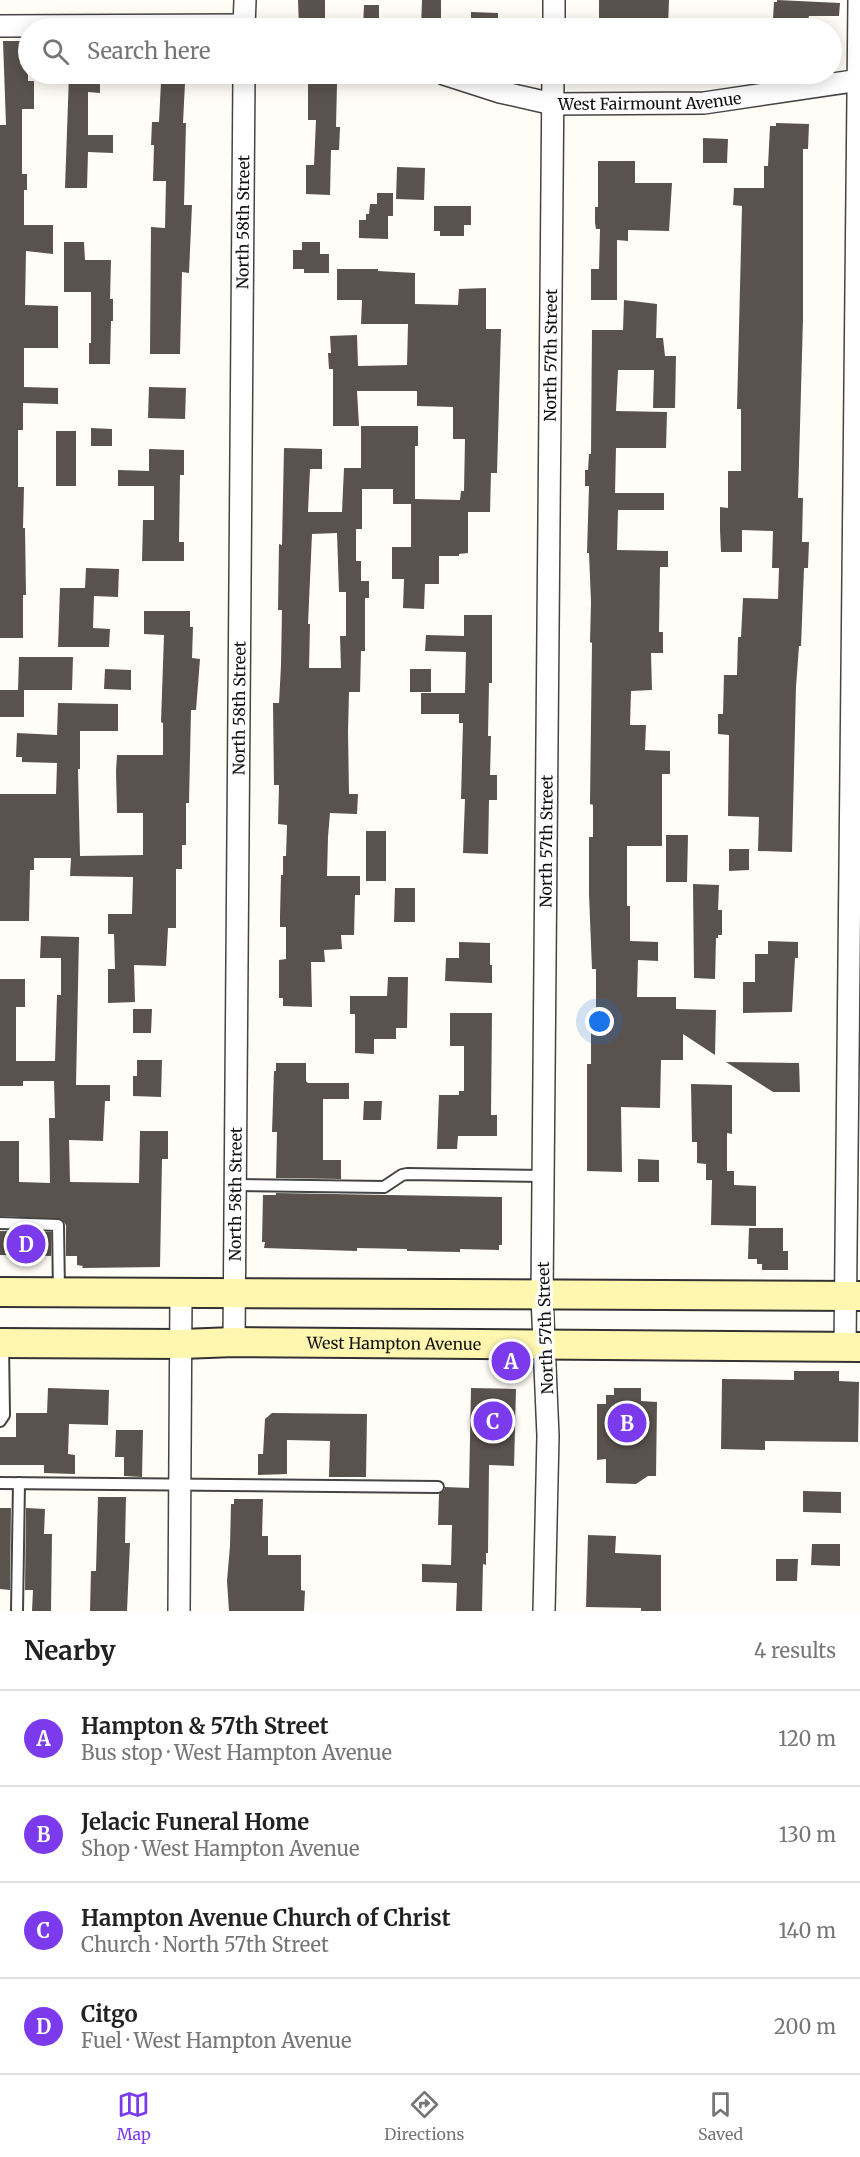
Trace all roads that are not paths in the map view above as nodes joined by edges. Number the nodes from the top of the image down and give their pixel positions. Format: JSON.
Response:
{"nodes":[{"id":1,"x":245,"y":0,"type":"edge"},
{"id":2,"x":554,"y":0,"type":"edge"},
{"id":3,"x":859,"y":0,"type":"edge"},
{"id":4,"x":244,"y":18,"type":"edge"},
{"id":5,"x":554,"y":18,"type":"edge"},
{"id":6,"x":0,"y":26,"type":"edge"},
{"id":7,"x":18,"y":26,"type":"edge"},
{"id":8,"x":859,"y":80,"type":"edge"},
{"id":9,"x":842,"y":83,"type":"edge"},
{"id":10,"x":244,"y":84,"type":"edge"},
{"id":11,"x":475,"y":84,"type":"edge"},
{"id":12,"x":553,"y":84,"type":"edge"},
{"id":13,"x":832,"y":84,"type":"edge"},
{"id":14,"x":553,"y":104,"type":"junction"},
{"id":15,"x":543,"y":1176,"type":"junction"},
{"id":16,"x":234,"y":1185,"type":"junction"},
{"id":17,"x":0,"y":1223,"type":"edge"},
{"id":18,"x":0,"y":1292,"type":"edge"},
{"id":19,"x":59,"y":1292,"type":"junction"},
{"id":20,"x":181,"y":1293,"type":"junction"},
{"id":21,"x":233,"y":1294,"type":"junction"},
{"id":22,"x":542,"y":1296,"type":"junction"},
{"id":23,"x":853,"y":1296,"type":"edge"},
{"id":24,"x":234,"y":1342,"type":"junction"},
{"id":25,"x":1,"y":1343,"type":"edge"},
{"id":26,"x":182,"y":1344,"type":"junction"},
{"id":27,"x":544,"y":1344,"type":"junction"},
{"id":28,"x":853,"y":1347,"type":"edge"},
{"id":29,"x":2,"y":1380,"type":"edge"},
{"id":30,"x":0,"y":1421,"type":"edge"},
{"id":31,"x":0,"y":1483,"type":"edge"},
{"id":32,"x":19,"y":1483,"type":"junction"},
{"id":33,"x":180,"y":1484,"type":"junction"},
{"id":34,"x":438,"y":1487,"type":"dead end"},
{"id":35,"x":17,"y":1611,"type":"edge"},
{"id":36,"x":179,"y":1611,"type":"edge"},
{"id":37,"x":544,"y":1611,"type":"edge"}],
"edges":[{"from":1,"to":4,"type":"street"},
{"from":2,"to":5,"type":"street"},
{"from":3,"to":8,"type":"street"},
{"from":6,"to":7,"type":"street"},
{"from":8,"to":9,"type":"street","name":"West Fairmount Avenue"},
{"from":8,"to":23,"type":"street"},
{"from":10,"to":16,"type":"street","name":"North 58th Street"},
{"from":11,"to":14,"type":"street","name":"West Fairmount Avenue"},
{"from":12,"to":14,"type":"street","name":"North 57th Street"},
{"from":13,"to":14,"type":"street","name":"West Fairmount Avenue"},
{"from":14,"to":15,"type":"street","name":"North 57th Street"},
{"from":15,"to":16,"type":"lane"},
{"from":15,"to":22,"type":"street","name":"North 57th Street"},
{"from":16,"to":21,"type":"street","name":"North 58th Street"},
{"from":17,"to":19,"type":"lane"},
{"from":18,"to":19,"type":"main road"},
{"from":19,"to":20,"type":"main road"},
{"from":20,"to":21,"type":"main road"},
{"from":20,"to":26,"type":"street"},
{"from":21,"to":22,"type":"main road"},
{"from":21,"to":24,"type":"street","name":"North 58th Street"},
{"from":22,"to":23,"type":"main road"},
{"from":22,"to":27,"type":"street","name":"North 57th Street"},
{"from":23,"to":28,"type":"street"},
{"from":24,"to":26,"type":"main road","name":"West Hampton Avenue"},
{"from":24,"to":27,"type":"main road","name":"West Hampton Avenue"},
{"from":25,"to":26,"type":"main road","name":"West Hampton Avenue"},
{"from":25,"to":29,"type":"lane"},
{"from":26,"to":33,"type":"street"},
{"from":27,"to":28,"type":"main road","name":"West Hampton Avenue"},
{"from":27,"to":37,"type":"street","name":"North 57th Street"},
{"from":29,"to":30,"type":"lane"},
{"from":31,"to":32,"type":"lane"},
{"from":32,"to":33,"type":"lane"},
{"from":32,"to":35,"type":"lane"},
{"from":33,"to":34,"type":"lane"},
{"from":33,"to":36,"type":"street"}]}
